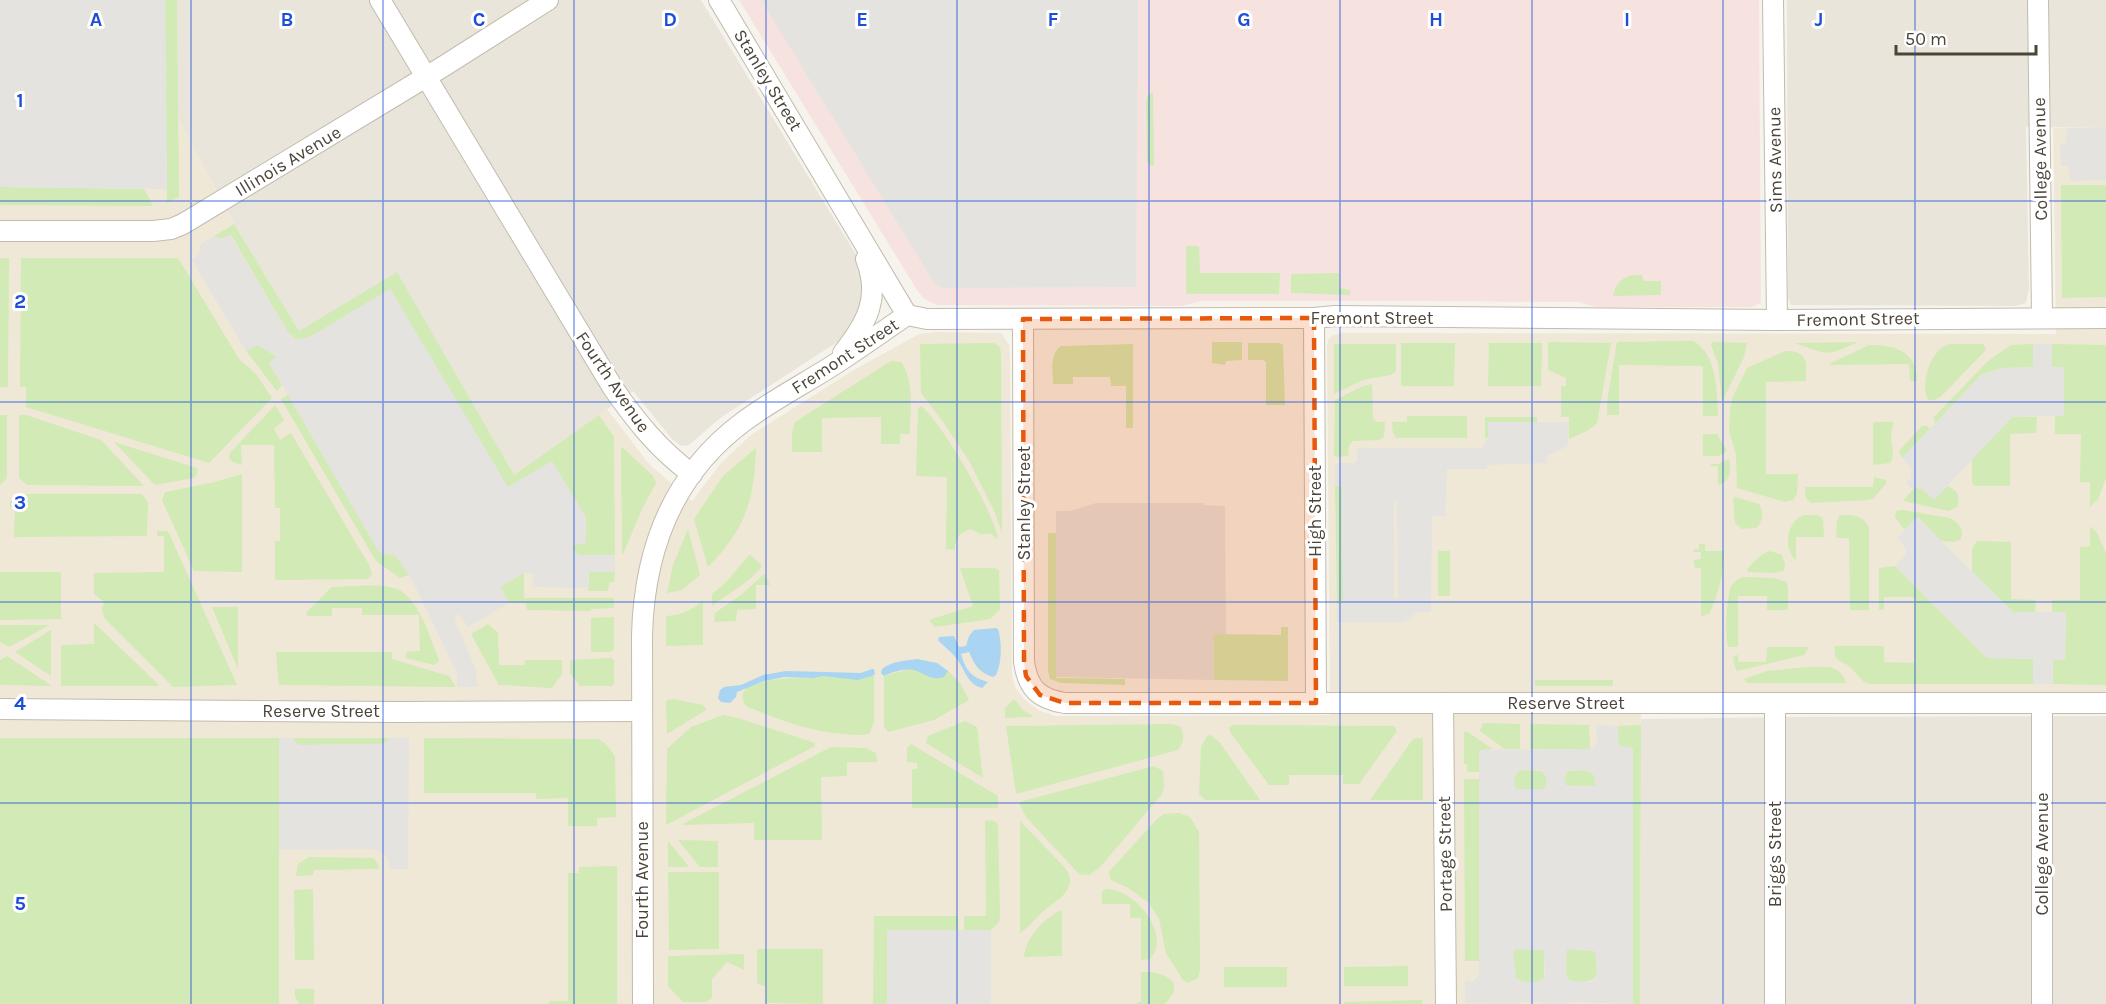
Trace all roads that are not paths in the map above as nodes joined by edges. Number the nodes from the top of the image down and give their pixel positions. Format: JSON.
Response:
{"nodes":[{"id":1,"x":380,"y":0,"type":"edge"},
{"id":2,"x":548,"y":0,"type":"edge"},
{"id":3,"x":719,"y":0,"type":"edge"},
{"id":4,"x":1773,"y":0,"type":"edge"},
{"id":5,"x":2038,"y":0,"type":"edge"},
{"id":6,"x":427,"y":76,"type":"junction"},
{"id":7,"x":852,"y":223,"type":"junction"},
{"id":8,"x":0,"y":231,"type":"edge"},
{"id":9,"x":907,"y":315,"type":"junction"},
{"id":10,"x":2042,"y":317,"type":"junction"},
{"id":11,"x":1314,"y":318,"type":"junction"},
{"id":12,"x":2106,"y":318,"type":"edge"},
{"id":13,"x":1023,"y":319,"type":"junction"},
{"id":14,"x":1777,"y":320,"type":"junction"},
{"id":15,"x":832,"y":366,"type":"junction"},
{"id":16,"x":692,"y":474,"type":"junction"},
{"id":17,"x":1032,"y":686,"type":"joint"},
{"id":18,"x":1317,"y":703,"type":"junction"},
{"id":19,"x":1443,"y":703,"type":"junction"},
{"id":20,"x":2106,"y":703,"type":"edge"},
{"id":21,"x":1775,"y":704,"type":"junction"},
{"id":22,"x":2042,"y":704,"type":"junction"},
{"id":23,"x":0,"y":709,"type":"edge"},
{"id":24,"x":642,"y":711,"type":"junction"},
{"id":25,"x":643,"y":1004,"type":"edge"},
{"id":26,"x":1446,"y":1004,"type":"edge"},
{"id":27,"x":1775,"y":1004,"type":"edge"},
{"id":28,"x":2043,"y":1004,"type":"edge"}],
"edges":[{"from":1,"to":6,"type":"street","name":"Fourth Avenue"},
{"from":2,"to":6,"type":"street","name":"Illinois Avenue"},
{"from":3,"to":7,"type":"street","name":"Stanley Street"},
{"from":4,"to":14,"type":"street","name":"Sims Avenue"},
{"from":5,"to":10,"type":"street","name":"College Avenue"},
{"from":6,"to":8,"type":"street","name":"Illinois Avenue"},
{"from":6,"to":16,"type":"street","name":"Fourth Avenue"},
{"from":7,"to":9,"type":"street","name":"Stanley Street"},
{"from":7,"to":15,"type":"street"},
{"from":9,"to":13,"type":"street","name":"Fremont Street"},
{"from":9,"to":15,"type":"street","name":"Fremont Street"},
{"from":10,"to":12,"type":"street","name":"Fremont Street"},
{"from":10,"to":14,"type":"street","name":"Fremont Street"},
{"from":11,"to":13,"type":"street","name":"Fremont Street"},
{"from":11,"to":14,"type":"street","name":"Fremont Street"},
{"from":11,"to":18,"type":"street","name":"High Street"},
{"from":13,"to":17,"type":"street","name":"Stanley Street"},
{"from":15,"to":16,"type":"street","name":"Fremont Street"},
{"from":16,"to":24,"type":"street","name":"Fourth Avenue"},
{"from":17,"to":18,"type":"street","name":"Reserve Street"},
{"from":18,"to":19,"type":"street","name":"Reserve Street"},
{"from":19,"to":21,"type":"street","name":"Reserve Street"},
{"from":19,"to":26,"type":"street","name":"Portage Street"},
{"from":20,"to":22,"type":"street","name":"Reserve Street"},
{"from":21,"to":22,"type":"street","name":"Reserve Street"},
{"from":21,"to":27,"type":"street","name":"Briggs Street"},
{"from":22,"to":28,"type":"street","name":"College Avenue"},
{"from":23,"to":24,"type":"street","name":"Reserve Street"},
{"from":24,"to":25,"type":"street","name":"Fourth Avenue"}]}
